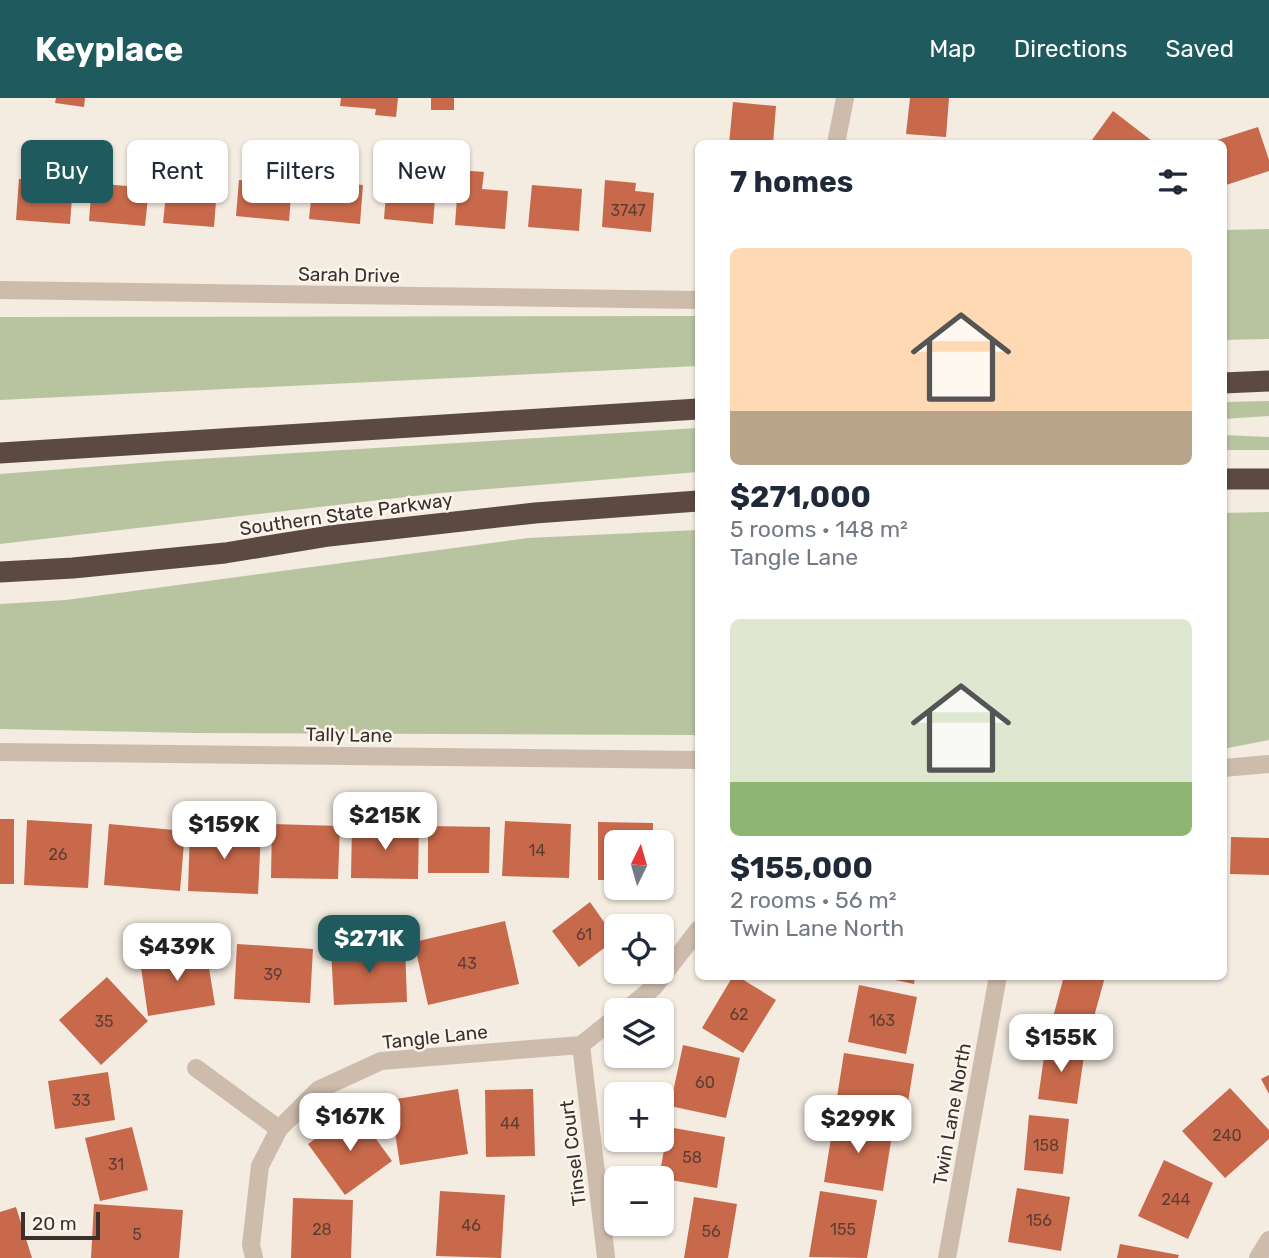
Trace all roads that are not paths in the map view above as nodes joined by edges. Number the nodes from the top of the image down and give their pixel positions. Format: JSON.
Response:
{"nodes":[{"id":1,"x":845,"y":98,"type":"edge"},
{"id":2,"x":837,"y":140,"type":"edge"},
{"id":3,"x":0,"y":290,"type":"edge"},
{"id":4,"x":695,"y":300,"type":"edge"},
{"id":5,"x":1269,"y":381,"type":"edge"},
{"id":6,"x":1227,"y":383,"type":"edge"},
{"id":7,"x":695,"y":409,"type":"edge"},
{"id":8,"x":0,"y":453,"type":"edge"},
{"id":9,"x":1227,"y":479,"type":"edge"},
{"id":10,"x":1269,"y":479,"type":"edge"},
{"id":11,"x":695,"y":501,"type":"edge"},
{"id":12,"x":0,"y":572,"type":"edge"},
{"id":13,"x":0,"y":752,"type":"edge"},
{"id":14,"x":695,"y":760,"type":"edge"},
{"id":15,"x":1269,"y":764,"type":"edge"},
{"id":16,"x":1227,"y":768,"type":"edge"},
{"id":17,"x":695,"y":934,"type":"edge"},
{"id":18,"x":997,"y":980,"type":"edge"},
{"id":19,"x":641,"y":998,"type":"edge"},
{"id":20,"x":604,"y":1027,"type":"edge"},
{"id":21,"x":581,"y":1045,"type":"junction"},
{"id":22,"x":196,"y":1068,"type":"dead end"},
{"id":23,"x":279,"y":1129,"type":"junction"},
{"id":24,"x":1269,"y":1240,"type":"edge"},
{"id":25,"x":606,"y":1257,"type":"edge"},
{"id":26,"x":254,"y":1258,"type":"edge"},
{"id":27,"x":947,"y":1258,"type":"edge"},
{"id":28,"x":1258,"y":1258,"type":"edge"}],
"edges":[{"from":1,"to":2,"type":"street"},
{"from":3,"to":4,"type":"street","name":"Sarah Drive"},
{"from":5,"to":6,"type":"highway"},
{"from":7,"to":8,"type":"highway"},
{"from":9,"to":10,"type":"highway"},
{"from":11,"to":12,"type":"highway","name":"Southern State Parkway"},
{"from":13,"to":14,"type":"street","name":"Tally Lane"},
{"from":15,"to":16,"type":"street"},
{"from":17,"to":19,"type":"street"},
{"from":18,"to":27,"type":"street","name":"Twin Lane North"},
{"from":20,"to":21,"type":"street"},
{"from":21,"to":23,"type":"street","name":"Tangle Lane"},
{"from":21,"to":25,"type":"street","name":"Tinsel Court"},
{"from":22,"to":23,"type":"street"},
{"from":23,"to":26,"type":"street","name":"Tangle Lane"},
{"from":24,"to":28,"type":"street"}]}
